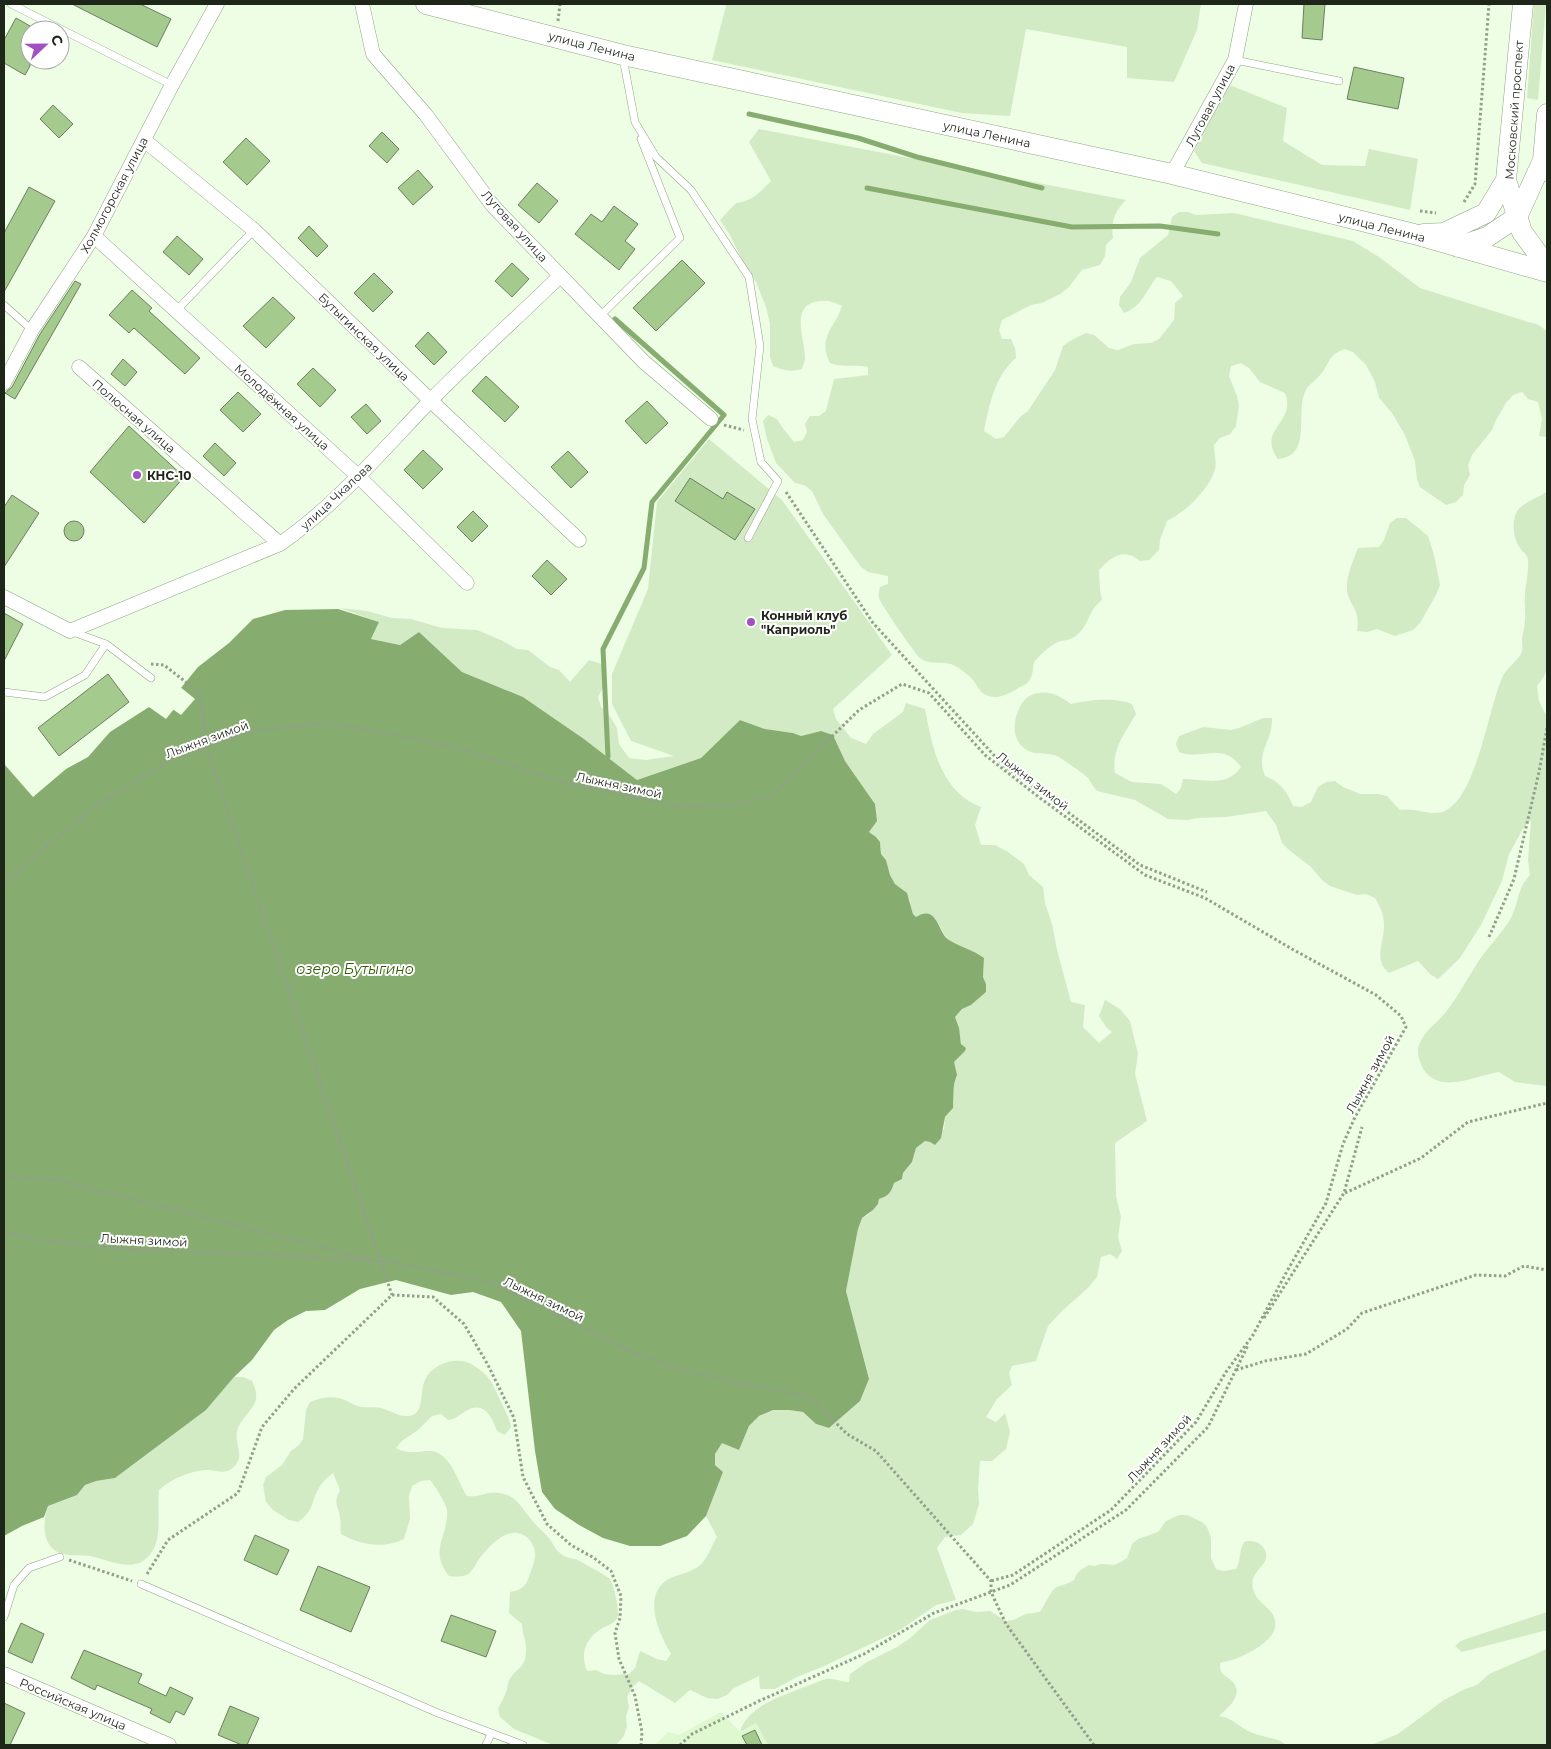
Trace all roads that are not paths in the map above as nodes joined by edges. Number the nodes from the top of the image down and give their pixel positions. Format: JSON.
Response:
{"nodes":[{"id":1,"x":11,"y":4,"type":"edge"},
{"id":2,"x":217,"y":4,"type":"edge"},
{"id":3,"x":362,"y":4,"type":"edge"},
{"id":4,"x":426,"y":4,"type":"edge"},
{"id":5,"x":1246,"y":4,"type":"edge"},
{"id":6,"x":1523,"y":4,"type":"edge"},
{"id":7,"x":623,"y":55,"type":"junction"},
{"id":8,"x":1235,"y":60,"type":"junction"},
{"id":9,"x":1339,"y":81,"type":"dead end"},
{"id":10,"x":172,"y":85,"type":"junction"},
{"id":11,"x":1547,"y":114,"type":"edge"},
{"id":12,"x":635,"y":122,"type":"junction"},
{"id":13,"x":144,"y":140,"type":"junction"},
{"id":14,"x":1545,"y":165,"type":"edge"},
{"id":15,"x":1172,"y":174,"type":"junction"},
{"id":16,"x":1506,"y":180,"type":"junction"},
{"id":17,"x":1517,"y":217,"type":"junction"},
{"id":18,"x":254,"y":230,"type":"junction"},
{"id":19,"x":1414,"y":234,"type":"junction"},
{"id":20,"x":94,"y":236,"type":"junction"},
{"id":21,"x":1458,"y":247,"type":"junction"},
{"id":22,"x":1547,"y":266,"type":"edge"},
{"id":23,"x":1547,"y":272,"type":"edge"},
{"id":24,"x":560,"y":276,"type":"junction"},
{"id":25,"x":4,"y":305,"type":"edge"},
{"id":26,"x":176,"y":311,"type":"junction"},
{"id":27,"x":600,"y":316,"type":"junction"},
{"id":28,"x":32,"y":330,"type":"junction"},
{"id":29,"x":79,"y":367,"type":"dead end"},
{"id":30,"x":4,"y":383,"type":"edge"},
{"id":31,"x":430,"y":400,"type":"junction"},
{"id":32,"x":711,"y":419,"type":"dead end"},
{"id":33,"x":358,"y":476,"type":"junction"},
{"id":34,"x":748,"y":538,"type":"dead end"},
{"id":35,"x":579,"y":540,"type":"dead end"},
{"id":36,"x":280,"y":544,"type":"junction"},
{"id":37,"x":467,"y":584,"type":"dead end"},
{"id":38,"x":4,"y":597,"type":"edge"},
{"id":39,"x":70,"y":630,"type":"junction"},
{"id":40,"x":106,"y":644,"type":"junction"},
{"id":41,"x":151,"y":678,"type":"dead end"},
{"id":42,"x":4,"y":692,"type":"edge"},
{"id":43,"x":60,"y":1557,"type":"road end"},
{"id":44,"x":141,"y":1584,"type":"road end"},
{"id":45,"x":4,"y":1616,"type":"edge"},
{"id":46,"x":4,"y":1674,"type":"edge"},
{"id":47,"x":491,"y":1734,"type":"junction"},
{"id":48,"x":169,"y":1745,"type":"edge"},
{"id":49,"x":486,"y":1745,"type":"edge"},
{"id":50,"x":523,"y":1745,"type":"edge"}],
"edges":[{"from":1,"to":10,"type":"lane"},
{"from":2,"to":10,"type":"street","name":"Холмогорская улица"},
{"from":3,"to":24,"type":"street","name":"Луговая улица"},
{"from":4,"to":7,"type":"street","name":"улица Ленина"},
{"from":5,"to":8,"type":"street","name":"Луговая улица"},
{"from":6,"to":16,"type":"street","name":"Московский проспект"},
{"from":7,"to":12,"type":"lane"},
{"from":7,"to":15,"type":"street","name":"улица Ленина"},
{"from":8,"to":9,"type":"lane"},
{"from":8,"to":15,"type":"street","name":"Луговая улица"},
{"from":10,"to":13,"type":"street","name":"Холмогорская улица"},
{"from":11,"to":14,"type":"street"},
{"from":12,"to":27,"type":"lane"},
{"from":12,"to":34,"type":"lane"},
{"from":13,"to":18,"type":"street","name":"Бутыгинская улица"},
{"from":13,"to":20,"type":"street","name":"Холмогорская улица"},
{"from":14,"to":17,"type":"street"},
{"from":15,"to":19,"type":"street","name":"улица Ленина"},
{"from":16,"to":17,"type":"street","name":"Московский проспект"},
{"from":16,"to":19,"type":"street"},
{"from":17,"to":21,"type":"street"},
{"from":17,"to":22,"type":"street","name":"Московский проспект"},
{"from":18,"to":26,"type":"lane"},
{"from":18,"to":31,"type":"street","name":"Бутыгинская улица"},
{"from":19,"to":21,"type":"street","name":"улица Ленина"},
{"from":20,"to":26,"type":"street","name":"Молодёжная улица"},
{"from":20,"to":28,"type":"street","name":"Холмогорская улица"},
{"from":21,"to":23,"type":"street","name":"улица Ленина"},
{"from":24,"to":27,"type":"street","name":"Луговая улица"},
{"from":24,"to":31,"type":"street","name":"улица Чкалова"},
{"from":25,"to":28,"type":"lane"},
{"from":26,"to":33,"type":"street","name":"Молодёжная улица"},
{"from":27,"to":32,"type":"street","name":"Луговая улица"},
{"from":28,"to":30,"type":"street","name":"Холмогорская улица"},
{"from":29,"to":36,"type":"street","name":"Полюсная улица"},
{"from":31,"to":33,"type":"street","name":"улица Чкалова"},
{"from":31,"to":35,"type":"street","name":"Бутыгинская улица"},
{"from":33,"to":36,"type":"street","name":"улица Чкалова"},
{"from":33,"to":37,"type":"street","name":"Молодёжная улица"},
{"from":36,"to":39,"type":"street","name":"улица Чкалова"},
{"from":38,"to":39,"type":"street"},
{"from":39,"to":40,"type":"lane"},
{"from":40,"to":41,"type":"lane"},
{"from":40,"to":42,"type":"lane"},
{"from":43,"to":45,"type":"lane"},
{"from":44,"to":47,"type":"lane"},
{"from":46,"to":48,"type":"street","name":"Российская улица"},
{"from":47,"to":49,"type":"lane"},
{"from":47,"to":50,"type":"lane"}]}
